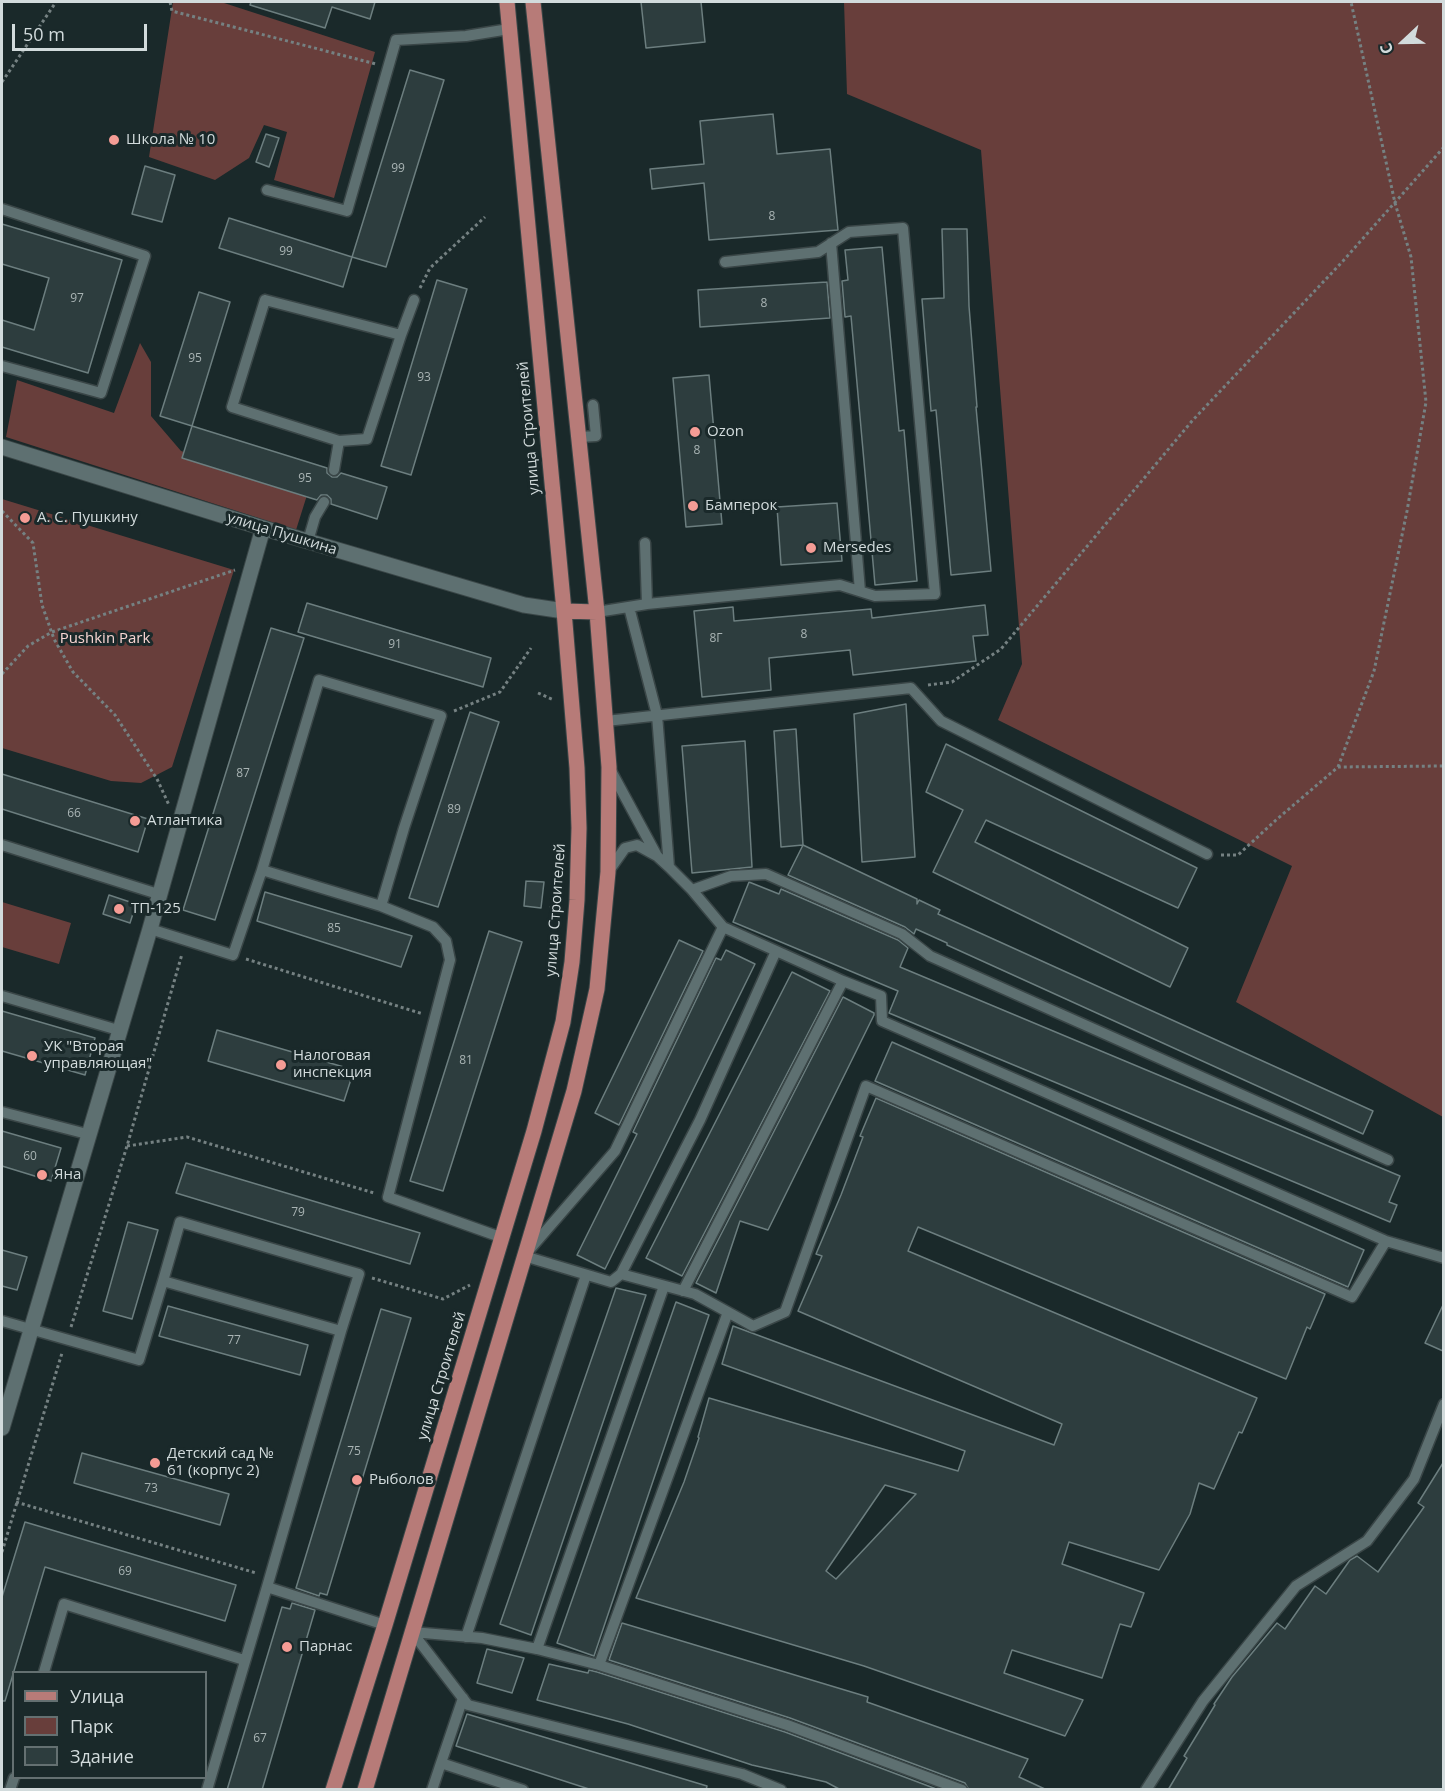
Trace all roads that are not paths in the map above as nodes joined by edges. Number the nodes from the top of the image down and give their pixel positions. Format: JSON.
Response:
{"nodes":[{"id":1,"x":507,"y":2,"type":"edge"},
{"id":2,"x":533,"y":2,"type":"edge"},
{"id":3,"x":509,"y":29,"type":"junction"},
{"id":4,"x":267,"y":190,"type":"dead end"},
{"id":5,"x":2,"y":209,"type":"edge"},
{"id":6,"x":831,"y":243,"type":"junction"},
{"id":7,"x":725,"y":262,"type":"dead end"},
{"id":8,"x":414,"y":300,"type":"road end"},
{"id":9,"x":401,"y":335,"type":"junction"},
{"id":10,"x":2,"y":366,"type":"edge"},
{"id":11,"x":593,"y":405,"type":"dead end"},
{"id":12,"x":580,"y":438,"type":"junction"},
{"id":13,"x":339,"y":441,"type":"junction"},
{"id":14,"x":2,"y":447,"type":"edge"},
{"id":15,"x":334,"y":470,"type":"dead end"},
{"id":16,"x":324,"y":502,"type":"dead end"},
{"id":17,"x":263,"y":528,"type":"junction"},
{"id":18,"x":308,"y":542,"type":"junction"},
{"id":19,"x":645,"y":543,"type":"dead end"},
{"id":20,"x":860,"y":591,"type":"junction"},
{"id":21,"x":647,"y":604,"type":"junction"},
{"id":22,"x":629,"y":607,"type":"junction"},
{"id":23,"x":564,"y":611,"type":"junction"},
{"id":24,"x":597,"y":612,"type":"junction"},
{"id":25,"x":657,"y":715,"type":"junction"},
{"id":26,"x":606,"y":721,"type":"junction"},
{"id":27,"x":609,"y":767,"type":"junction"},
{"id":28,"x":2,"y":845,"type":"edge"},
{"id":29,"x":1207,"y":854,"type":"road end"},
{"id":30,"x":657,"y":856,"type":"junction"},
{"id":31,"x":669,"y":867,"type":"junction"},
{"id":32,"x":262,"y":870,"type":"junction"},
{"id":33,"x":608,"y":872,"type":"junction"},
{"id":34,"x":692,"y":890,"type":"junction"},
{"id":35,"x":158,"y":894,"type":"junction"},
{"id":36,"x":381,"y":906,"type":"junction"},
{"id":37,"x":723,"y":927,"type":"junction"},
{"id":38,"x":150,"y":929,"type":"junction"},
{"id":39,"x":776,"y":951,"type":"junction"},
{"id":40,"x":843,"y":981,"type":"junction"},
{"id":41,"x":2,"y":996,"type":"edge"},
{"id":42,"x":118,"y":1030,"type":"junction"},
{"id":43,"x":2,"y":1112,"type":"edge"},
{"id":44,"x":87,"y":1134,"type":"junction"},
{"id":45,"x":1388,"y":1160,"type":"dead end"},
{"id":46,"x":503,"y":1238,"type":"junction"},
{"id":47,"x":1386,"y":1240,"type":"junction"},
{"id":48,"x":524,"y":1256,"type":"junction"},
{"id":49,"x":1443,"y":1258,"type":"edge"},
{"id":50,"x":621,"y":1274,"type":"junction"},
{"id":51,"x":586,"y":1275,"type":"junction"},
{"id":52,"x":163,"y":1281,"type":"junction"},
{"id":53,"x":664,"y":1286,"type":"junction"},
{"id":54,"x":683,"y":1291,"type":"junction"},
{"id":55,"x":728,"y":1312,"type":"junction"},
{"id":56,"x":2,"y":1321,"type":"edge"},
{"id":57,"x":29,"y":1330,"type":"junction"},
{"id":58,"x":341,"y":1331,"type":"junction"},
{"id":59,"x":1443,"y":1404,"type":"edge"},
{"id":60,"x":2,"y":1428,"type":"edge"},
{"id":61,"x":269,"y":1582,"type":"junction"},
{"id":62,"x":385,"y":1625,"type":"junction"},
{"id":63,"x":412,"y":1632,"type":"junction"},
{"id":64,"x":466,"y":1637,"type":"junction"},
{"id":65,"x":537,"y":1649,"type":"junction"},
{"id":66,"x":244,"y":1659,"type":"junction"},
{"id":67,"x":599,"y":1665,"type":"junction"},
{"id":68,"x":44,"y":1671,"type":"edge"},
{"id":69,"x":462,"y":1698,"type":"junction"},
{"id":70,"x":441,"y":1763,"type":"junction"},
{"id":71,"x":207,"y":1790,"type":"edge"},
{"id":72,"x":333,"y":1790,"type":"edge"},
{"id":73,"x":365,"y":1790,"type":"edge"},
{"id":74,"x":432,"y":1790,"type":"edge"},
{"id":75,"x":523,"y":1790,"type":"edge"},
{"id":76,"x":781,"y":1790,"type":"edge"},
{"id":77,"x":962,"y":1790,"type":"edge"},
{"id":78,"x":1146,"y":1790,"type":"edge"}],
"edges":[{"from":1,"to":3,"type":"main road","name":"улица Строителей"},
{"from":2,"to":12,"type":"main road"},
{"from":3,"to":4,"type":"lane"},
{"from":3,"to":23,"type":"main road","name":"улица Строителей"},
{"from":5,"to":10,"type":"lane"},
{"from":6,"to":7,"type":"lane"},
{"from":6,"to":20,"type":"lane"},
{"from":6,"to":20,"type":"lane"},
{"from":8,"to":9,"type":"lane"},
{"from":9,"to":13,"type":"lane"},
{"from":9,"to":13,"type":"lane"},
{"from":11,"to":12,"type":"lane"},
{"from":12,"to":24,"type":"main road"},
{"from":13,"to":15,"type":"lane"},
{"from":14,"to":17,"type":"street","name":"улица Пушкина"},
{"from":16,"to":18,"type":"lane"},
{"from":17,"to":18,"type":"street","name":"улица Пушкина"},
{"from":17,"to":35,"type":"street"},
{"from":18,"to":23,"type":"street","name":"улица Пушкина"},
{"from":19,"to":21,"type":"lane"},
{"from":20,"to":21,"type":"lane"},
{"from":21,"to":22,"type":"lane"},
{"from":22,"to":24,"type":"lane"},
{"from":22,"to":25,"type":"lane"},
{"from":23,"to":24,"type":"main road"},
{"from":23,"to":46,"type":"main road","name":"улица Строителей"},
{"from":24,"to":26,"type":"main road"},
{"from":25,"to":26,"type":"lane"},
{"from":25,"to":29,"type":"lane"},
{"from":25,"to":31,"type":"lane"},
{"from":26,"to":27,"type":"main road"},
{"from":27,"to":30,"type":"lane"},
{"from":27,"to":33,"type":"main road"},
{"from":28,"to":35,"type":"lane"},
{"from":30,"to":31,"type":"lane"},
{"from":30,"to":33,"type":"lane"},
{"from":31,"to":34,"type":"lane"},
{"from":32,"to":36,"type":"lane"},
{"from":32,"to":36,"type":"lane"},
{"from":32,"to":38,"type":"lane"},
{"from":33,"to":48,"type":"main road"},
{"from":34,"to":37,"type":"lane"},
{"from":34,"to":45,"type":"lane"},
{"from":35,"to":38,"type":"street"},
{"from":36,"to":46,"type":"lane"},
{"from":37,"to":39,"type":"lane"},
{"from":37,"to":48,"type":"lane"},
{"from":38,"to":42,"type":"street"},
{"from":39,"to":40,"type":"lane"},
{"from":39,"to":50,"type":"lane"},
{"from":40,"to":47,"type":"lane"},
{"from":40,"to":54,"type":"lane"},
{"from":41,"to":42,"type":"lane"},
{"from":42,"to":44,"type":"street"},
{"from":43,"to":44,"type":"lane"},
{"from":44,"to":57,"type":"street"},
{"from":46,"to":62,"type":"main road","name":"улица Строителей"},
{"from":47,"to":49,"type":"lane"},
{"from":47,"to":55,"type":"lane"},
{"from":48,"to":51,"type":"lane"},
{"from":48,"to":63,"type":"main road"},
{"from":50,"to":51,"type":"lane"},
{"from":50,"to":53,"type":"lane"},
{"from":51,"to":64,"type":"lane"},
{"from":52,"to":57,"type":"lane"},
{"from":52,"to":58,"type":"lane"},
{"from":52,"to":58,"type":"lane"},
{"from":53,"to":54,"type":"lane"},
{"from":53,"to":65,"type":"lane"},
{"from":54,"to":55,"type":"lane"},
{"from":55,"to":67,"type":"lane"},
{"from":56,"to":57,"type":"lane"},
{"from":57,"to":60,"type":"street"},
{"from":58,"to":61,"type":"lane"},
{"from":59,"to":78,"type":"lane"},
{"from":61,"to":62,"type":"lane"},
{"from":61,"to":66,"type":"lane"},
{"from":62,"to":63,"type":"main road"},
{"from":62,"to":72,"type":"main road","name":"улица Строителей"},
{"from":63,"to":64,"type":"lane"},
{"from":63,"to":69,"type":"lane"},
{"from":63,"to":73,"type":"main road"},
{"from":64,"to":65,"type":"lane"},
{"from":65,"to":67,"type":"lane"},
{"from":66,"to":68,"type":"lane"},
{"from":66,"to":71,"type":"lane"},
{"from":67,"to":77,"type":"lane"},
{"from":69,"to":70,"type":"lane"},
{"from":69,"to":76,"type":"lane"},
{"from":70,"to":74,"type":"lane"},
{"from":70,"to":75,"type":"lane"}]}
